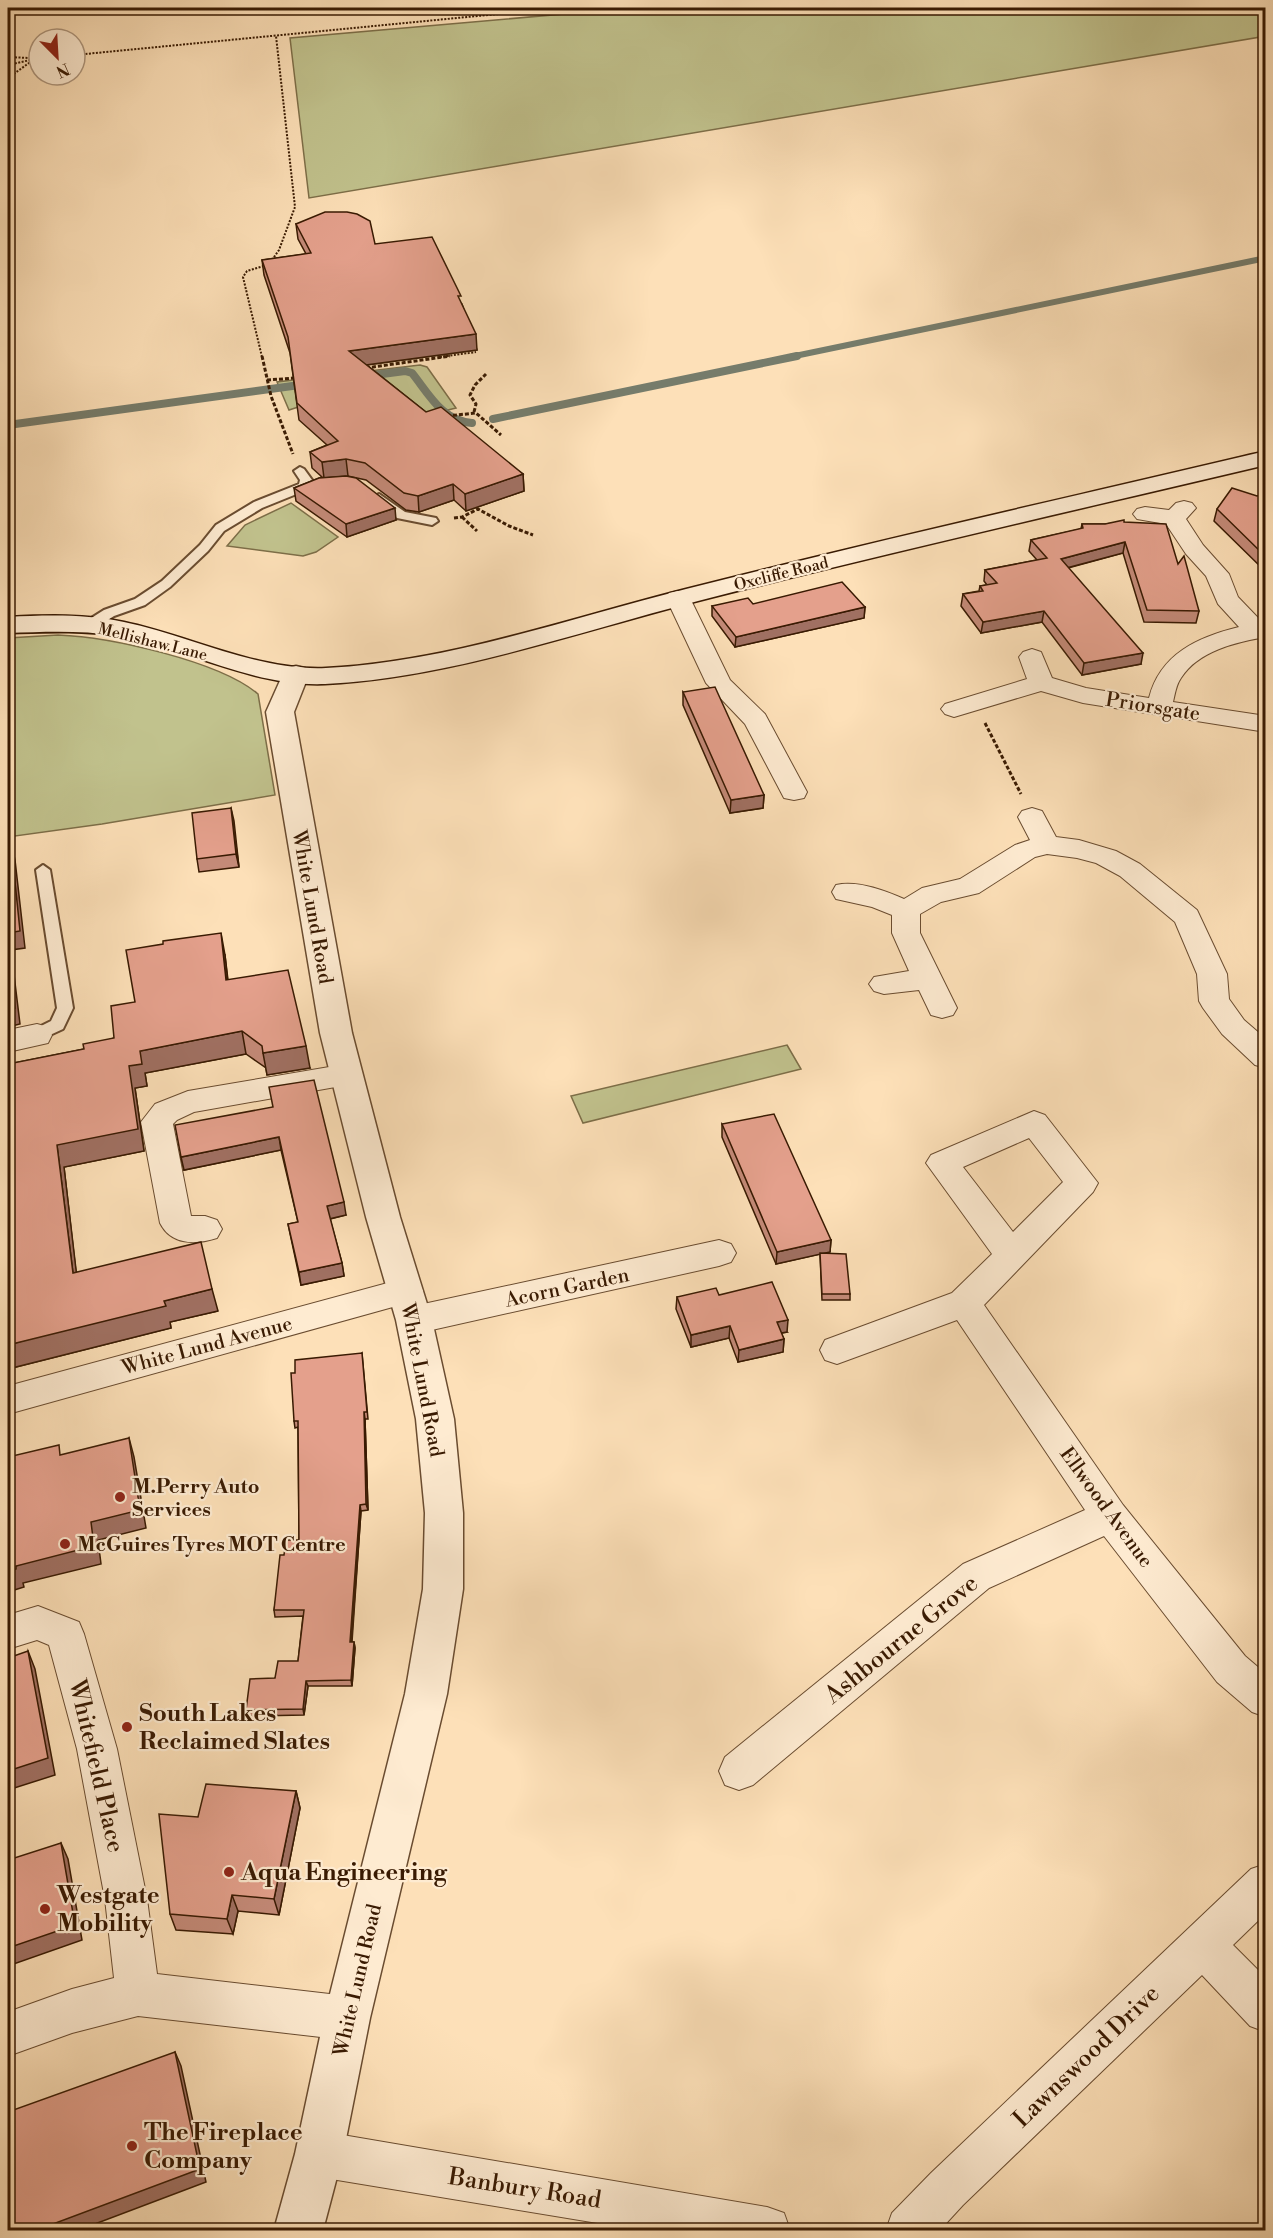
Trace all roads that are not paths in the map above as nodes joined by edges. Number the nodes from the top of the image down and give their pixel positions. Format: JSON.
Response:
{"nodes":[{"id":1,"x":1266,"y":458,"type":"edge"},
{"id":2,"x":300,"y":471,"type":"road end"},
{"id":3,"x":369,"y":490,"type":"edge"},
{"id":4,"x":1145,"y":514,"type":"dead end"},
{"id":5,"x":432,"y":521,"type":"dead end"},
{"id":6,"x":678,"y":598,"type":"junction"},
{"id":7,"x":90,"y":625,"type":"junction"},
{"id":8,"x":8,"y":626,"type":"edge"},
{"id":9,"x":1261,"y":630,"type":"edge"},
{"id":10,"x":1032,"y":657,"type":"dead end"},
{"id":11,"x":296,"y":674,"type":"junction"},
{"id":12,"x":1041,"y":683,"type":"junction"},
{"id":13,"x":1159,"y":706,"type":"junction"},
{"id":14,"x":971,"y":709,"type":"road end"},
{"id":15,"x":1266,"y":724,"type":"edge"},
{"id":16,"x":794,"y":792,"type":"dead end"},
{"id":17,"x":1032,"y":817,"type":"road end"},
{"id":18,"x":1046,"y":845,"type":"junction"},
{"id":19,"x":44,"y":870,"type":"dead end"},
{"id":20,"x":858,"y":890,"type":"dead end"},
{"id":21,"x":906,"y":910,"type":"junction"},
{"id":22,"x":928,"y":979,"type":"junction"},
{"id":23,"x":884,"y":984,"type":"dead end"},
{"id":24,"x":942,"y":1008,"type":"dead end"},
{"id":25,"x":37,"y":1035,"type":"joint"},
{"id":26,"x":8,"y":1041,"type":"edge"},
{"id":27,"x":1266,"y":1058,"type":"edge"},
{"id":28,"x":347,"y":1075,"type":"junction"},
{"id":29,"x":205,"y":1229,"type":"dead end"},
{"id":30,"x":726,"y":1252,"type":"dead end"},
{"id":31,"x":1012,"y":1255,"type":"dead end"},
{"id":32,"x":964,"y":1303,"type":"junction"},
{"id":33,"x":410,"y":1305,"type":"junction"},
{"id":34,"x":837,"y":1350,"type":"dead end"},
{"id":35,"x":8,"y":1400,"type":"edge"},
{"id":36,"x":1110,"y":1516,"type":"junction"},
{"id":37,"x":8,"y":1632,"type":"edge"},
{"id":38,"x":1266,"y":1699,"type":"edge"},
{"id":39,"x":739,"y":1772,"type":"dead end"},
{"id":40,"x":1266,"y":1884,"type":"edge"},
{"id":41,"x":1202,"y":1945,"type":"junction"},
{"id":42,"x":138,"y":1994,"type":"junction"},
{"id":43,"x":1266,"y":2010,"type":"edge"},
{"id":44,"x":347,"y":2018,"type":"junction"},
{"id":45,"x":8,"y":2034,"type":"edge"},
{"id":46,"x":319,"y":2154,"type":"junction"},
{"id":47,"x":299,"y":2230,"type":"edge"},
{"id":48,"x":767,"y":2230,"type":"edge"},
{"id":49,"x":909,"y":2230,"type":"edge"}],
"edges":[{"from":1,"to":6,"type":"main road","name":"Oxcliffe Road"},
{"from":2,"to":7,"type":"lane"},
{"from":3,"to":5,"type":"lane"},
{"from":4,"to":9,"type":"street"},
{"from":6,"to":11,"type":"main road","name":"Oxcliffe Road"},
{"from":6,"to":16,"type":"street"},
{"from":7,"to":8,"type":"main road","name":"Mellishaw Lane"},
{"from":7,"to":11,"type":"main road","name":"Mellishaw Lane"},
{"from":9,"to":13,"type":"street"},
{"from":10,"to":12,"type":"street"},
{"from":11,"to":28,"type":"main road","name":"White Lund Road"},
{"from":12,"to":13,"type":"street","name":"Priorsgate"},
{"from":12,"to":14,"type":"street"},
{"from":13,"to":15,"type":"street","name":"Priorsgate"},
{"from":17,"to":18,"type":"street"},
{"from":18,"to":21,"type":"street"},
{"from":18,"to":27,"type":"street"},
{"from":19,"to":25,"type":"lane"},
{"from":20,"to":21,"type":"street"},
{"from":21,"to":22,"type":"street"},
{"from":22,"to":23,"type":"street"},
{"from":22,"to":24,"type":"street"},
{"from":25,"to":26,"type":"street"},
{"from":28,"to":29,"type":"street"},
{"from":28,"to":33,"type":"main road","name":"White Lund Road"},
{"from":30,"to":33,"type":"street","name":"Acorn Garden"},
{"from":31,"to":32,"type":"street"},
{"from":32,"to":34,"type":"street"},
{"from":32,"to":36,"type":"street","name":"Ellwood Avenue"},
{"from":33,"to":35,"type":"street","name":"White Lund Avenue"},
{"from":33,"to":44,"type":"main road","name":"White Lund Road"},
{"from":36,"to":38,"type":"street","name":"Ellwood Avenue"},
{"from":36,"to":39,"type":"street","name":"Ashbourne Grove"},
{"from":37,"to":42,"type":"street","name":"Whitefield Place"},
{"from":40,"to":41,"type":"street","name":"Lawnswood Drive"},
{"from":41,"to":43,"type":"street"},
{"from":41,"to":49,"type":"street","name":"Lawnswood Drive"},
{"from":42,"to":44,"type":"street"},
{"from":42,"to":45,"type":"street"},
{"from":44,"to":46,"type":"main road","name":"White Lund Road"},
{"from":46,"to":47,"type":"main road","name":"White Lund Road"},
{"from":46,"to":48,"type":"street","name":"Banbury Road"}]}
